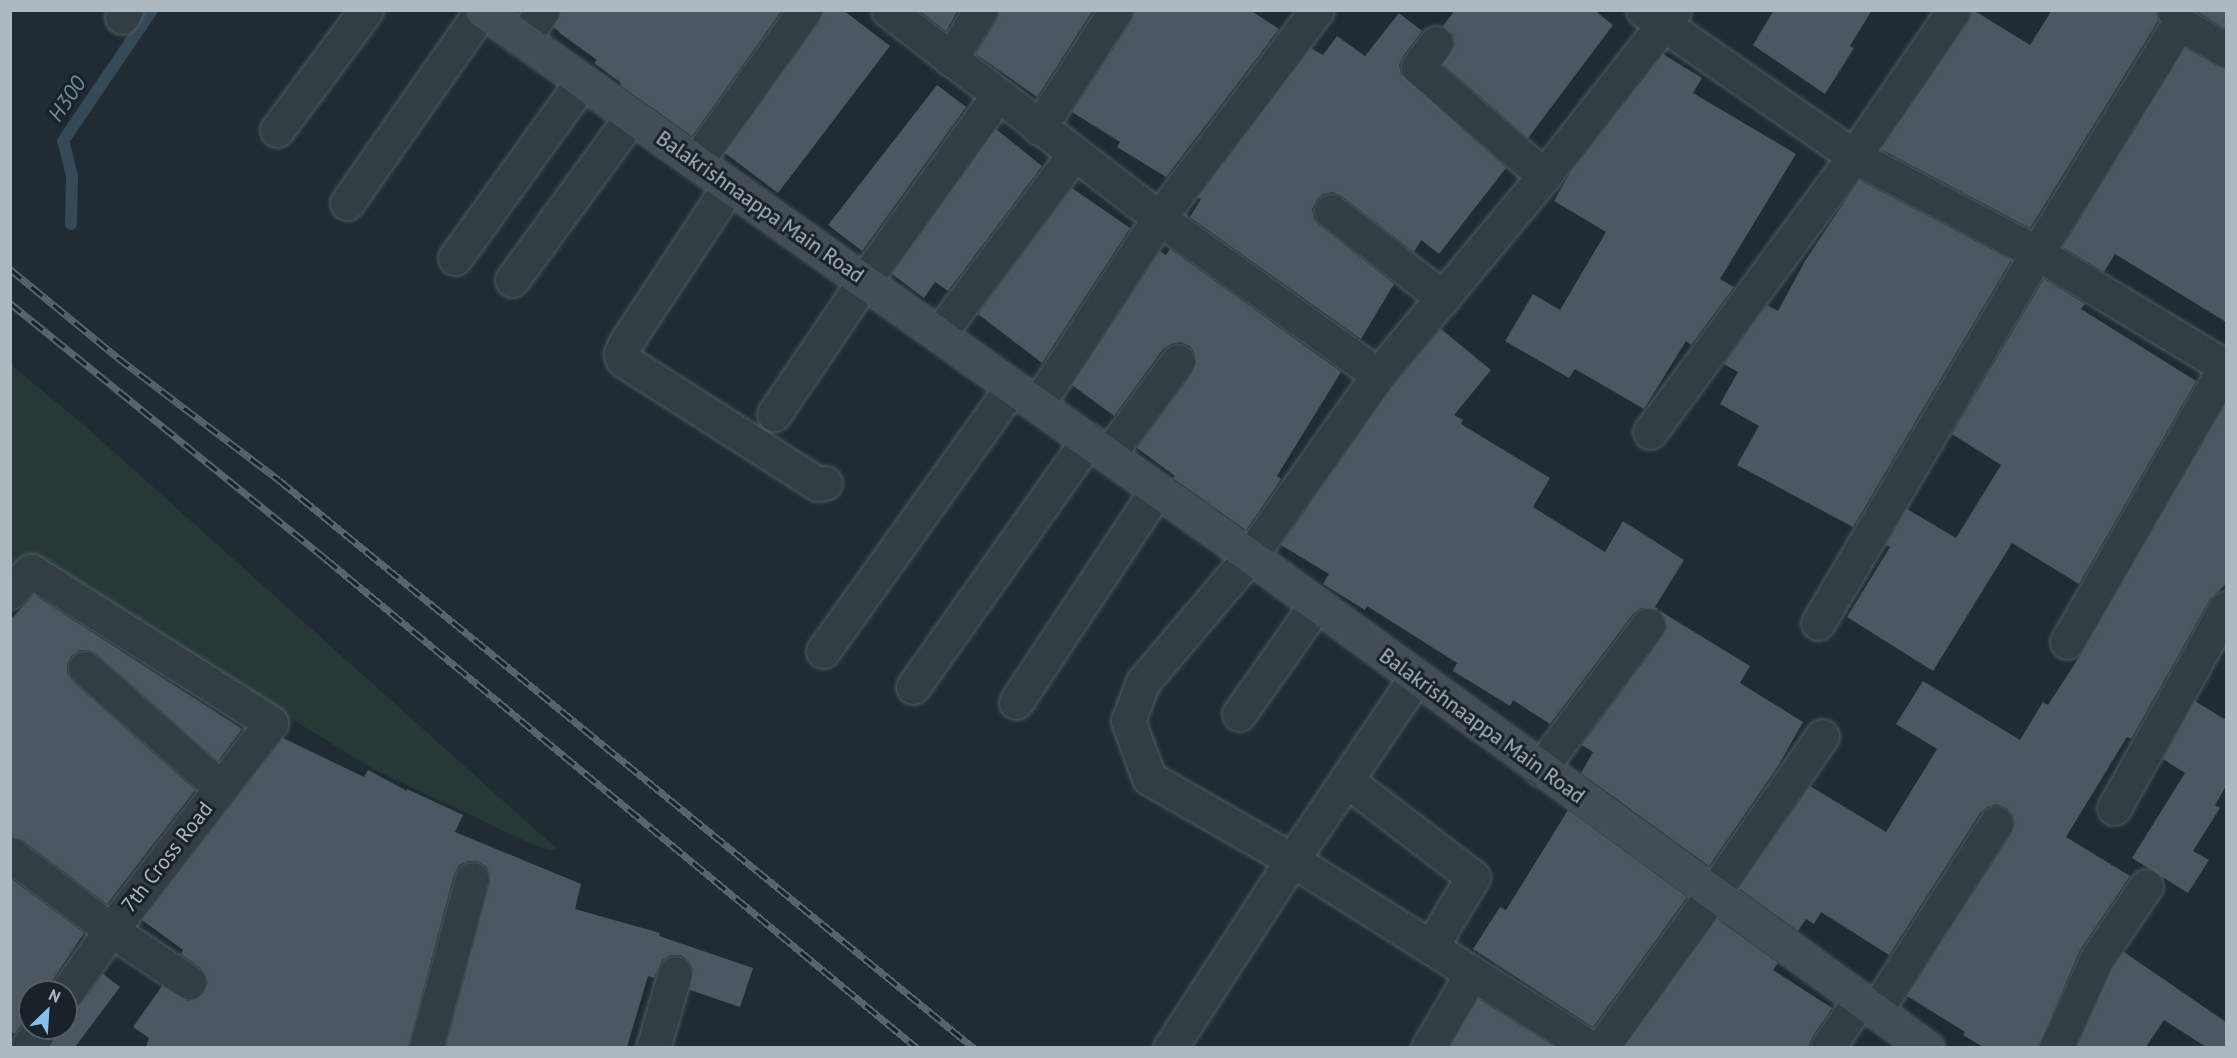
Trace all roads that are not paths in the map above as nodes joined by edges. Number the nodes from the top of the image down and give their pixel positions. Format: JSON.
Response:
{"nodes":[{"id":1,"x":366,"y":10,"type":"edge"},
{"id":2,"x":482,"y":10,"type":"edge"},
{"id":3,"x":543,"y":10,"type":"edge"},
{"id":4,"x":805,"y":10,"type":"edge"},
{"id":5,"x":888,"y":10,"type":"edge"},
{"id":6,"x":981,"y":10,"type":"edge"},
{"id":7,"x":1116,"y":10,"type":"edge"},
{"id":8,"x":1317,"y":10,"type":"edge"},
{"id":9,"x":1954,"y":10,"type":"edge"},
{"id":10,"x":1660,"y":16,"type":"edge"},
{"id":11,"x":2176,"y":17,"type":"edge"},
{"id":12,"x":522,"y":39,"type":"junction"},
{"id":13,"x":1436,"y":43,"type":"dead end"},
{"id":14,"x":2226,"y":50,"type":"edge"},
{"id":15,"x":950,"y":59,"type":"junction"},
{"id":16,"x":582,"y":82,"type":"junction"},
{"id":17,"x":998,"y":95,"type":"junction"},
{"id":18,"x":632,"y":116,"type":"junction"},
{"id":19,"x":1039,"y":128,"type":"junction"},
{"id":20,"x":277,"y":130,"type":"dead end"},
{"id":21,"x":1074,"y":154,"type":"junction"},
{"id":22,"x":1854,"y":156,"type":"junction"},
{"id":23,"x":696,"y":162,"type":"junction"},
{"id":24,"x":1544,"y":176,"type":"junction"},
{"id":25,"x":729,"y":186,"type":"junction"},
{"id":26,"x":347,"y":203,"type":"dead end"},
{"id":27,"x":1331,"y":211,"type":"dead end"},
{"id":28,"x":1159,"y":218,"type":"junction"},
{"id":29,"x":2037,"y":254,"type":"junction"},
{"id":30,"x":455,"y":258,"type":"dead end"},
{"id":31,"x":512,"y":280,"type":"dead end"},
{"id":32,"x":864,"y":281,"type":"junction"},
{"id":33,"x":1443,"y":298,"type":"junction"},
{"id":34,"x":939,"y":334,"type":"junction"},
{"id":35,"x":1178,"y":361,"type":"dead end"},
{"id":36,"x":2226,"y":367,"type":"edge"},
{"id":37,"x":1378,"y":375,"type":"junction"},
{"id":38,"x":1024,"y":396,"type":"junction"},
{"id":39,"x":774,"y":414,"type":"dead end"},
{"id":40,"x":1650,"y":432,"type":"dead end"},
{"id":41,"x":1098,"y":448,"type":"junction"},
{"id":42,"x":825,"y":483,"type":"dead end"},
{"id":43,"x":1157,"y":490,"type":"junction"},
{"id":44,"x":1250,"y":556,"type":"junction"},
{"id":45,"x":10,"y":592,"type":"edge"},
{"id":46,"x":1316,"y":605,"type":"junction"},
{"id":47,"x":2226,"y":608,"type":"edge"},
{"id":48,"x":1818,"y":623,"type":"dead end"},
{"id":49,"x":1648,"y":624,"type":"dead end"},
{"id":50,"x":2067,"y":642,"type":"dead end"},
{"id":51,"x":823,"y":651,"type":"dead end"},
{"id":52,"x":85,"y":668,"type":"dead end"},
{"id":53,"x":1415,"y":678,"type":"junction"},
{"id":54,"x":913,"y":687,"type":"dead end"},
{"id":55,"x":1016,"y":702,"type":"dead end"},
{"id":56,"x":1239,"y":714,"type":"dead end"},
{"id":57,"x":1822,"y":736,"type":"dead end"},
{"id":58,"x":1540,"y":769,"type":"junction"},
{"id":59,"x":1346,"y":780,"type":"junction"},
{"id":60,"x":221,"y":788,"type":"junction"},
{"id":61,"x":2114,"y":808,"type":"dead end"},
{"id":62,"x":1996,"y":823,"type":"dead end"},
{"id":63,"x":10,"y":854,"type":"edge"},
{"id":64,"x":1292,"y":860,"type":"junction"},
{"id":65,"x":472,"y":879,"type":"dead end"},
{"id":66,"x":2146,"y":886,"type":"dead end"},
{"id":67,"x":1713,"y":893,"type":"junction"},
{"id":68,"x":111,"y":930,"type":"junction"},
{"id":69,"x":1431,"y":947,"type":"junction"},
{"id":70,"x":675,"y":973,"type":"dead end"},
{"id":71,"x":1472,"y":973,"type":"junction"},
{"id":72,"x":75,"y":980,"type":"edge"},
{"id":73,"x":189,"y":982,"type":"dead end"},
{"id":74,"x":1868,"y":1005,"type":"junction"},
{"id":75,"x":426,"y":1047,"type":"edge"},
{"id":76,"x":653,"y":1047,"type":"edge"},
{"id":77,"x":1170,"y":1047,"type":"edge"},
{"id":78,"x":1428,"y":1047,"type":"edge"},
{"id":79,"x":1591,"y":1047,"type":"edge"},
{"id":80,"x":1601,"y":1047,"type":"edge"},
{"id":81,"x":1827,"y":1047,"type":"edge"},
{"id":82,"x":1925,"y":1047,"type":"edge"},
{"id":83,"x":2056,"y":1047,"type":"edge"}],
"edges":[{"from":1,"to":20,"type":"street"},
{"from":2,"to":12,"type":"street","name":"Balakrishnaappa Main Road"},
{"from":2,"to":26,"type":"street"},
{"from":3,"to":12,"type":"street"},
{"from":4,"to":23,"type":"street"},
{"from":5,"to":15,"type":"street"},
{"from":6,"to":15,"type":"street"},
{"from":7,"to":19,"type":"street"},
{"from":8,"to":28,"type":"street"},
{"from":9,"to":22,"type":"street"},
{"from":10,"to":22,"type":"street"},
{"from":10,"to":24,"type":"street"},
{"from":11,"to":14,"type":"street"},
{"from":11,"to":29,"type":"street"},
{"from":12,"to":16,"type":"street","name":"Balakrishnaappa Main Road"},
{"from":13,"to":24,"type":"street"},
{"from":15,"to":17,"type":"street"},
{"from":16,"to":18,"type":"street","name":"Balakrishnaappa Main Road"},
{"from":16,"to":30,"type":"street"},
{"from":17,"to":19,"type":"street"},
{"from":17,"to":32,"type":"street"},
{"from":18,"to":23,"type":"street","name":"Balakrishnaappa Main Road"},
{"from":18,"to":31,"type":"street"},
{"from":19,"to":21,"type":"street"},
{"from":21,"to":28,"type":"street"},
{"from":21,"to":34,"type":"street"},
{"from":22,"to":29,"type":"street"},
{"from":22,"to":40,"type":"street"},
{"from":23,"to":25,"type":"street","name":"Balakrishnaappa Main Road"},
{"from":24,"to":33,"type":"street"},
{"from":25,"to":32,"type":"street","name":"Balakrishnaappa Main Road"},
{"from":25,"to":42,"type":"street"},
{"from":27,"to":33,"type":"street"},
{"from":28,"to":37,"type":"street"},
{"from":28,"to":38,"type":"street"},
{"from":29,"to":36,"type":"street"},
{"from":29,"to":48,"type":"street"},
{"from":32,"to":34,"type":"street","name":"Balakrishnaappa Main Road"},
{"from":32,"to":39,"type":"street"},
{"from":33,"to":37,"type":"street"},
{"from":34,"to":38,"type":"street","name":"Balakrishnaappa Main Road"},
{"from":35,"to":41,"type":"street"},
{"from":36,"to":50,"type":"street"},
{"from":37,"to":44,"type":"street"},
{"from":38,"to":41,"type":"street","name":"Balakrishnaappa Main Road"},
{"from":38,"to":51,"type":"street"},
{"from":41,"to":43,"type":"street","name":"Balakrishnaappa Main Road"},
{"from":41,"to":54,"type":"street"},
{"from":43,"to":44,"type":"street","name":"Balakrishnaappa Main Road"},
{"from":43,"to":55,"type":"street"},
{"from":44,"to":46,"type":"street","name":"Balakrishnaappa Main Road"},
{"from":44,"to":64,"type":"street"},
{"from":45,"to":60,"type":"street","name":"7th Cross Road"},
{"from":46,"to":53,"type":"street","name":"Balakrishnaappa Main Road"},
{"from":46,"to":56,"type":"street"},
{"from":47,"to":61,"type":"street"},
{"from":49,"to":58,"type":"street"},
{"from":52,"to":60,"type":"street"},
{"from":53,"to":58,"type":"street","name":"Balakrishnaappa Main Road"},
{"from":53,"to":59,"type":"street"},
{"from":57,"to":67,"type":"street"},
{"from":58,"to":67,"type":"street","name":"Balakrishnaappa Main Road"},
{"from":59,"to":64,"type":"street"},
{"from":59,"to":69,"type":"street"},
{"from":60,"to":68,"type":"street","name":"7th Cross Road"},
{"from":62,"to":74,"type":"street"},
{"from":63,"to":68,"type":"street"},
{"from":64,"to":69,"type":"street"},
{"from":64,"to":77,"type":"street"},
{"from":65,"to":75,"type":"street"},
{"from":66,"to":83,"type":"street"},
{"from":67,"to":74,"type":"street","name":"Balakrishnaappa Main Road"},
{"from":67,"to":80,"type":"street"},
{"from":68,"to":72,"type":"street","name":"7th Cross Road"},
{"from":68,"to":73,"type":"street"},
{"from":69,"to":71,"type":"street"},
{"from":70,"to":76,"type":"street"},
{"from":71,"to":78,"type":"street"},
{"from":71,"to":79,"type":"street"},
{"from":74,"to":81,"type":"street"},
{"from":74,"to":82,"type":"street","name":"Balakrishnaappa Main Road"}]}
